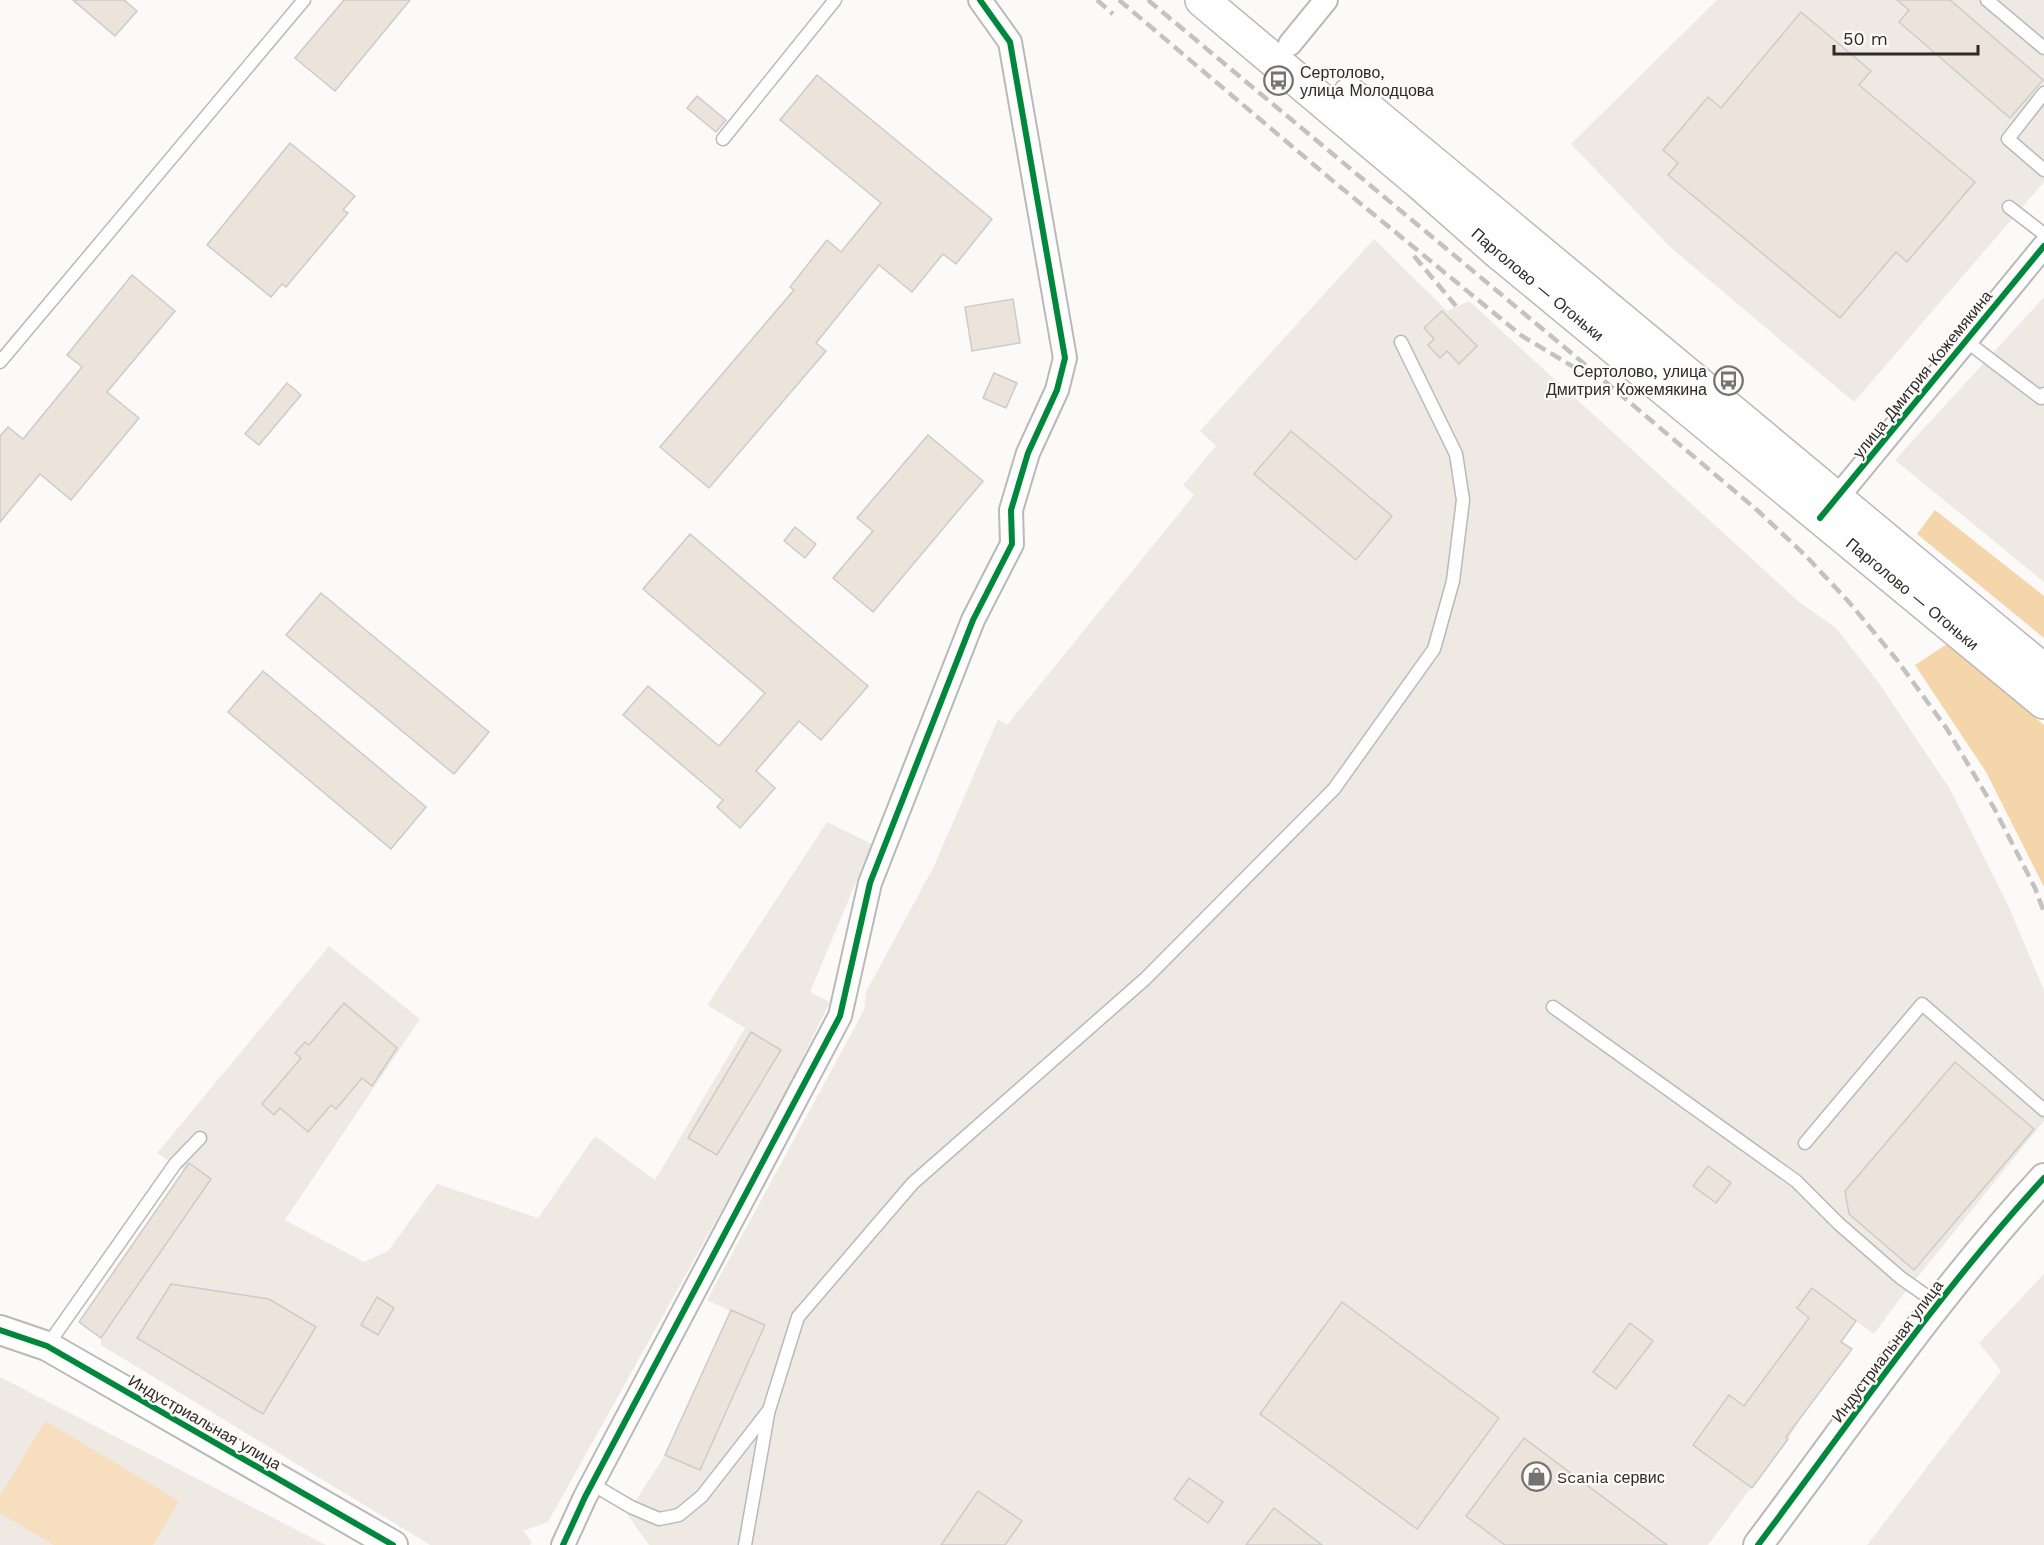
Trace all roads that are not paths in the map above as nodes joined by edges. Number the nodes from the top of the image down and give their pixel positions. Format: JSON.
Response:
{"nodes":[{"id":1,"x":304,"y":0,"type":"edge"},
{"id":2,"x":835,"y":0,"type":"edge"},
{"id":3,"x":980,"y":0,"type":"edge"},
{"id":4,"x":1202,"y":0,"type":"edge"},
{"id":5,"x":1234,"y":0,"type":"edge"},
{"id":6,"x":1326,"y":0,"type":"edge"},
{"id":7,"x":1988,"y":0,"type":"edge"},
{"id":8,"x":1290,"y":44,"type":"junction"},
{"id":9,"x":2044,"y":48,"type":"edge"},
{"id":10,"x":2044,"y":93,"type":"edge"},
{"id":11,"x":723,"y":139,"type":"dead end"},
{"id":12,"x":2044,"y":170,"type":"edge"},
{"id":13,"x":2009,"y":207,"type":"dead end"},
{"id":14,"x":2044,"y":234,"type":"edge"},
{"id":15,"x":2044,"y":246,"type":"edge"},
{"id":16,"x":1966,"y":341,"type":"junction"},
{"id":17,"x":1401,"y":342,"type":"dead end"},
{"id":18,"x":0,"y":362,"type":"edge"},
{"id":19,"x":2044,"y":394,"type":"edge"},
{"id":20,"x":1828,"y":508,"type":"junction"},
{"id":21,"x":2044,"y":671,"type":"edge"},
{"id":22,"x":2044,"y":702,"type":"edge"},
{"id":23,"x":1553,"y":1007,"type":"dead end"},
{"id":24,"x":2044,"y":1110,"type":"edge"},
{"id":25,"x":200,"y":1137,"type":"dead end"},
{"id":26,"x":1805,"y":1143,"type":"dead end"},
{"id":27,"x":2044,"y":1178,"type":"edge"},
{"id":28,"x":1938,"y":1304,"type":"junction"},
{"id":29,"x":0,"y":1330,"type":"edge"},
{"id":30,"x":47,"y":1346,"type":"junction"},
{"id":31,"x":769,"y":1410,"type":"junction"},
{"id":32,"x":591,"y":1484,"type":"junction"},
{"id":33,"x":393,"y":1545,"type":"edge"},
{"id":34,"x":563,"y":1545,"type":"edge"},
{"id":35,"x":745,"y":1545,"type":"edge"},
{"id":36,"x":1758,"y":1545,"type":"edge"}],
"edges":[{"from":1,"to":18,"type":"lane"},
{"from":2,"to":11,"type":"lane"},
{"from":3,"to":32,"type":"street"},
{"from":4,"to":20,"type":"main road","name":"Парголово — Огоньки"},
{"from":5,"to":8,"type":"main road","name":"Парголово — Огоньки"},
{"from":6,"to":8,"type":"street"},
{"from":7,"to":9,"type":"lane"},
{"from":8,"to":20,"type":"main road","name":"Парголово — Огоньки"},
{"from":10,"to":12,"type":"lane"},
{"from":13,"to":14,"type":"lane"},
{"from":15,"to":16,"type":"street","name":"улица Дмитрия Кожемякина"},
{"from":16,"to":19,"type":"lane"},
{"from":16,"to":20,"type":"street","name":"улица Дмитрия Кожемякина"},
{"from":17,"to":31,"type":"lane"},
{"from":20,"to":21,"type":"main road","name":"Парголово — Огоньки"},
{"from":20,"to":22,"type":"main road","name":"Парголово — Огоньки"},
{"from":23,"to":28,"type":"lane"},
{"from":24,"to":26,"type":"lane"},
{"from":25,"to":30,"type":"lane"},
{"from":27,"to":28,"type":"street","name":"Индустриальная улица"},
{"from":28,"to":36,"type":"street","name":"Индустриальная улица"},
{"from":29,"to":30,"type":"street","name":"Индустриальная улица"},
{"from":30,"to":33,"type":"street","name":"Индустриальная улица"},
{"from":31,"to":32,"type":"lane"},
{"from":31,"to":35,"type":"lane"},
{"from":32,"to":34,"type":"street"}]}
